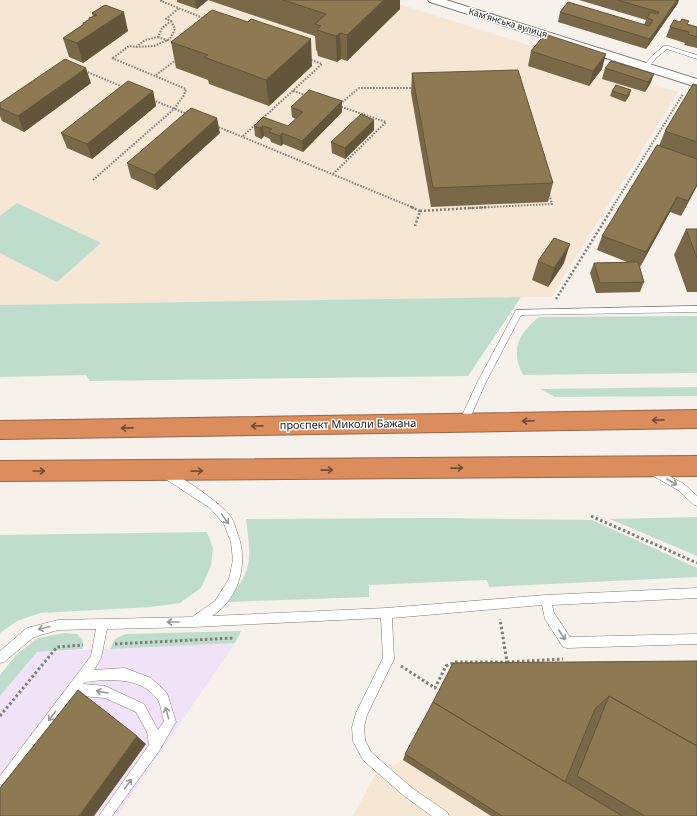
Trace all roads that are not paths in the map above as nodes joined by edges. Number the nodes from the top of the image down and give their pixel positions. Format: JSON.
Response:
{"nodes":[{"id":1,"x":434,"y":0,"type":"edge"},
{"id":2,"x":697,"y":57,"type":"edge"},
{"id":3,"x":646,"y":67,"type":"junction"},
{"id":4,"x":695,"y":82,"type":"edge"},
{"id":5,"x":697,"y":309,"type":"edge"},
{"id":6,"x":697,"y":419,"type":"edge"},
{"id":7,"x":464,"y":422,"type":"junction"},
{"id":8,"x":0,"y":430,"type":"edge"},
{"id":9,"x":644,"y":466,"type":"junction"},
{"id":10,"x":697,"y":466,"type":"edge"},
{"id":11,"x":0,"y":471,"type":"edge"},
{"id":12,"x":161,"y":471,"type":"junction"},
{"id":13,"x":697,"y":502,"type":"edge"},
{"id":14,"x":697,"y":593,"type":"edge"},
{"id":15,"x":546,"y":600,"type":"junction"},
{"id":16,"x":386,"y":613,"type":"junction"},
{"id":17,"x":193,"y":622,"type":"junction"},
{"id":18,"x":103,"y":623,"type":"junction"},
{"id":19,"x":697,"y":638,"type":"edge"},
{"id":20,"x":0,"y":658,"type":"edge"},
{"id":21,"x":81,"y":677,"type":"junction"},
{"id":22,"x":68,"y":694,"type":"junction"},
{"id":23,"x":155,"y":747,"type":"junction"},
{"id":24,"x":0,"y":786,"type":"edge"},
{"id":25,"x":105,"y":816,"type":"edge"},
{"id":26,"x":443,"y":816,"type":"edge"}],
"edges":[{"from":1,"to":3,"type":"street","name":"Камʼянська вулиця"},
{"from":2,"to":3,"type":"lane"},
{"from":3,"to":4,"type":"street","name":"Камʼянська вулиця"},
{"from":5,"to":7,"type":"lane"},
{"from":6,"to":7,"type":"highway","name":"проспект Миколи Бажана","one_way":true},
{"from":7,"to":8,"type":"highway","name":"проспект Миколи Бажана","one_way":true},
{"from":9,"to":10,"type":"highway"},
{"from":12,"to":9,"type":"highway","one_way":true},
{"from":9,"to":13,"type":"lane","one_way":true},
{"from":11,"to":12,"type":"highway","one_way":true},
{"from":12,"to":17,"type":"lane","one_way":true},
{"from":14,"to":15,"type":"lane"},
{"from":15,"to":16,"type":"lane"},
{"from":15,"to":19,"type":"lane","one_way":true},
{"from":16,"to":17,"type":"lane"},
{"from":16,"to":26,"type":"lane"},
{"from":17,"to":18,"type":"lane","one_way":true},
{"from":18,"to":20,"type":"lane","one_way":true},
{"from":18,"to":21,"type":"lane"},
{"from":21,"to":22,"type":"lane"},
{"from":23,"to":21,"type":"lane","one_way":true},
{"from":23,"to":22,"type":"lane","one_way":true},
{"from":22,"to":24,"type":"lane","one_way":true},
{"from":25,"to":23,"type":"lane","one_way":true}]}
